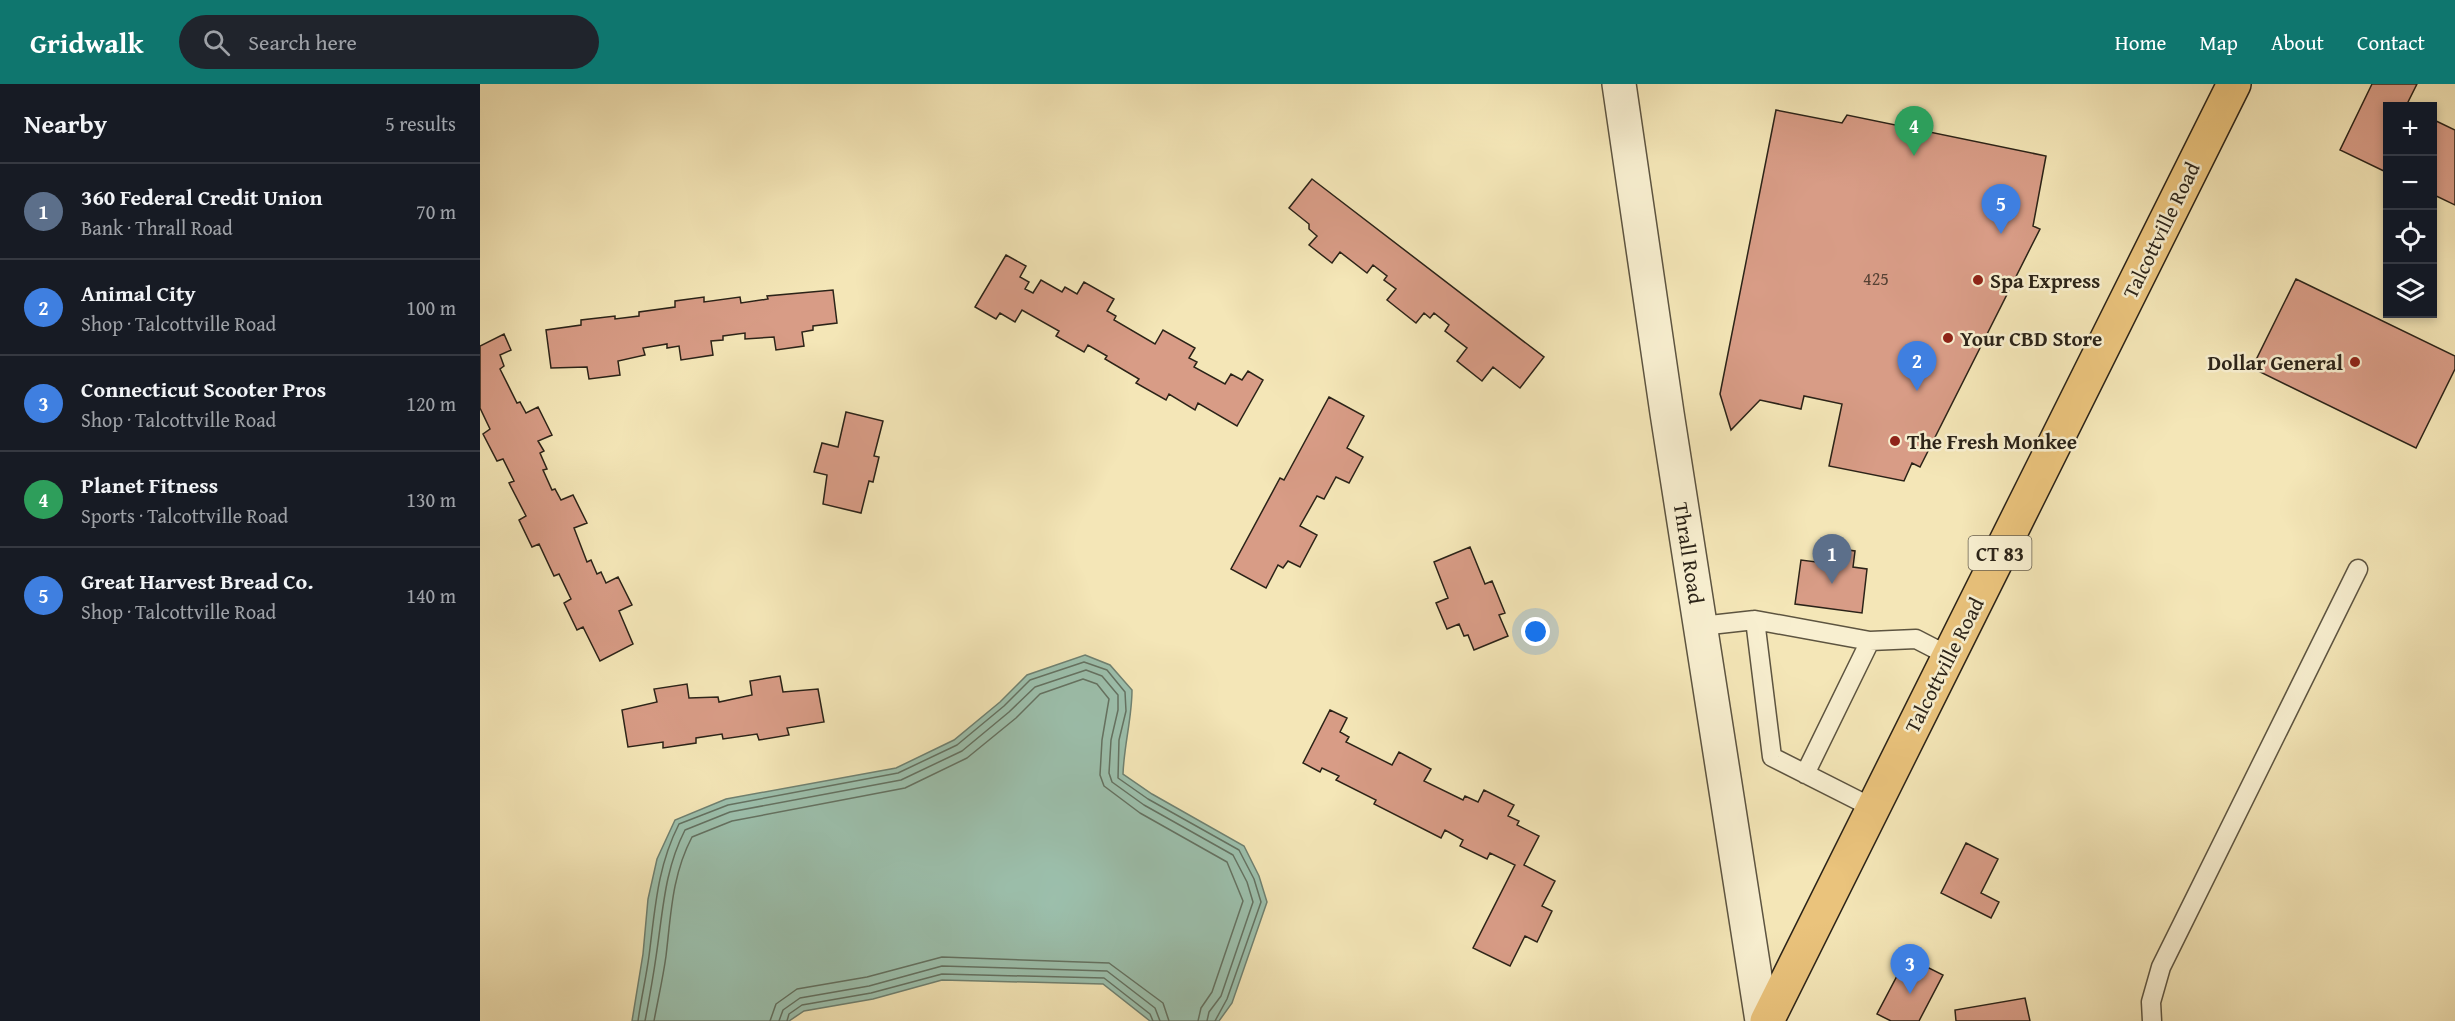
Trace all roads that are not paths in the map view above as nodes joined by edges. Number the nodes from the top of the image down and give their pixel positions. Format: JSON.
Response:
{"nodes":[{"id":1,"x":1619,"y":84,"type":"edge"},
{"id":2,"x":2234,"y":84,"type":"edge"},
{"id":3,"x":2358,"y":569,"type":"dead end"},
{"id":4,"x":1755,"y":620,"type":"junction"},
{"id":5,"x":1701,"y":626,"type":"junction"},
{"id":6,"x":1870,"y":641,"type":"junction"},
{"id":7,"x":1949,"y":656,"type":"junction"},
{"id":8,"x":1805,"y":774,"type":"junction"},
{"id":9,"x":1873,"y":808,"type":"junction"},
{"id":10,"x":1762,"y":1021,"type":"edge"},
{"id":11,"x":1767,"y":1021,"type":"edge"},
{"id":12,"x":2152,"y":1021,"type":"edge"}],
"edges":[{"from":1,"to":5,"type":"street","name":"Thrall Road"},
{"from":2,"to":7,"type":"main road","name":"Talcottville Road","number":"CT 83"},
{"from":3,"to":12,"type":"lane"},
{"from":4,"to":5,"type":"lane"},
{"from":4,"to":6,"type":"lane"},
{"from":4,"to":8,"type":"lane"},
{"from":5,"to":10,"type":"street","name":"Thrall Road"},
{"from":6,"to":7,"type":"lane"},
{"from":6,"to":8,"type":"lane"},
{"from":7,"to":9,"type":"main road","name":"Talcottville Road","number":"CT 83"},
{"from":8,"to":9,"type":"lane"},
{"from":9,"to":11,"type":"main road","name":"Talcottville Road","number":"CT 83"}]}
